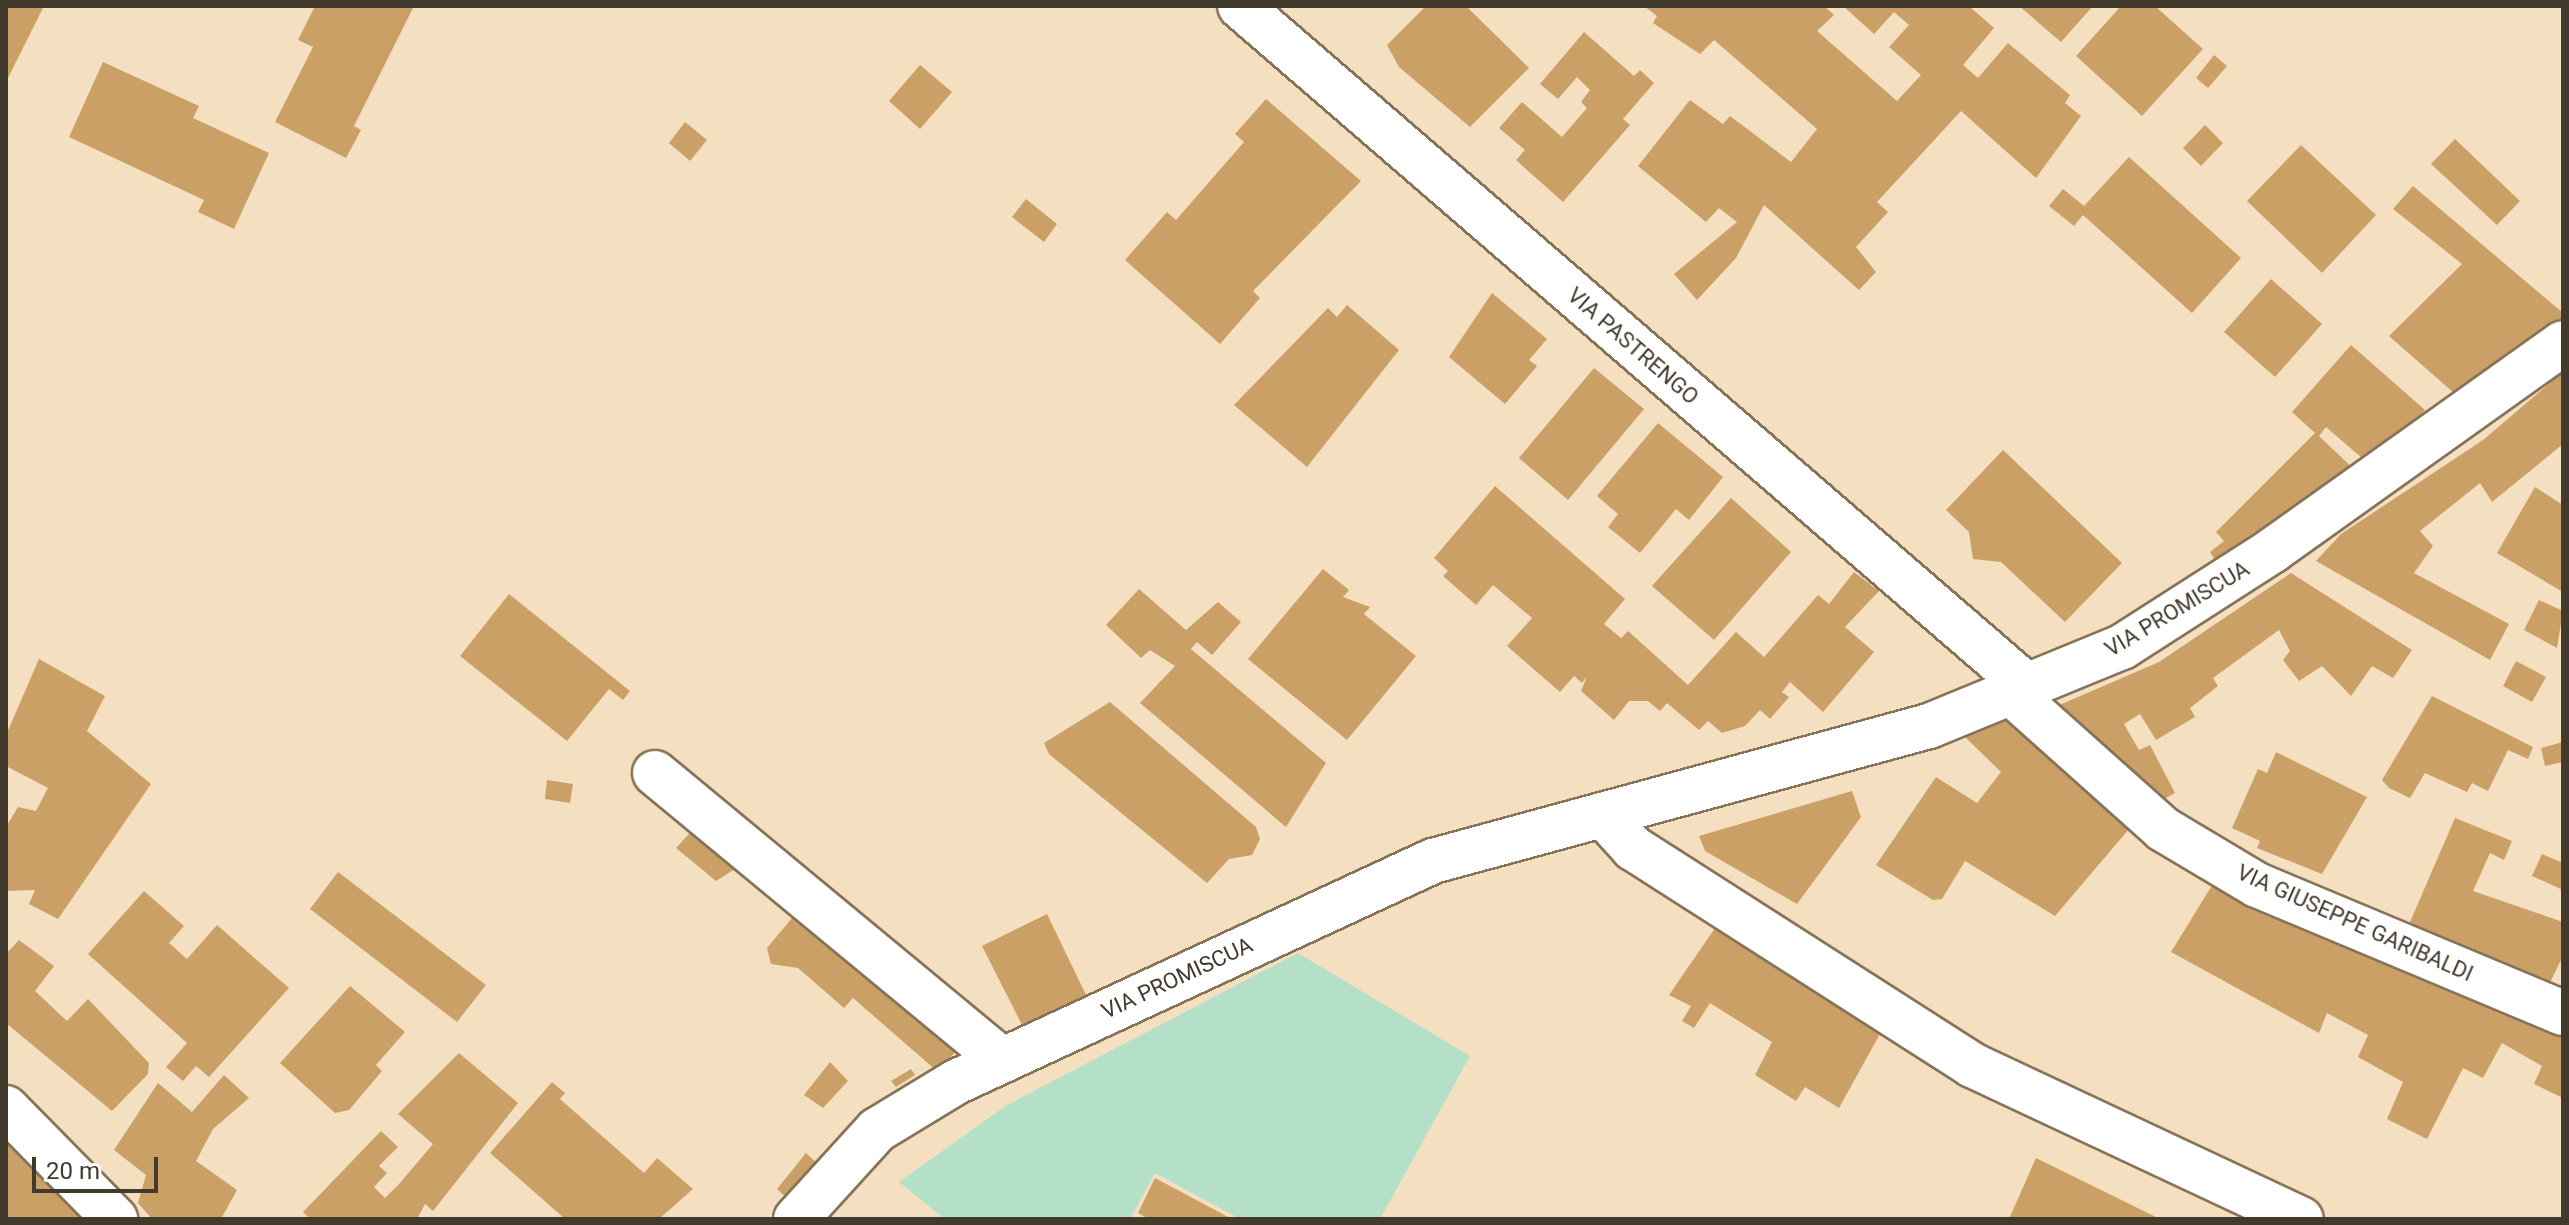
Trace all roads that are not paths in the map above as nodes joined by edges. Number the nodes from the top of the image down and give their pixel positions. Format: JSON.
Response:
{"nodes":[{"id":1,"x":1240,"y":6,"type":"edge"},
{"id":2,"x":2563,"y":343,"type":"edge"},
{"id":3,"x":2019,"y":689,"type":"junction"},
{"id":4,"x":655,"y":773,"type":"dead end"},
{"id":5,"x":1603,"y":815,"type":"junction"},
{"id":6,"x":2563,"y":1013,"type":"edge"},
{"id":7,"x":1002,"y":1060,"type":"junction"},
{"id":8,"x":6,"y":1108,"type":"edge"},
{"id":9,"x":115,"y":1219,"type":"edge"},
{"id":10,"x":796,"y":1219,"type":"edge"},
{"id":11,"x":2301,"y":1219,"type":"edge"}],
"edges":[{"from":1,"to":3,"type":"street","name":"VIA PASTRENGO"},
{"from":2,"to":3,"type":"street","name":"VIA PROMISCUA"},
{"from":3,"to":5,"type":"street","name":"VIA PROMISCUA"},
{"from":3,"to":6,"type":"street","name":"VIA GIUSEPPE GARIBALDI"},
{"from":4,"to":7,"type":"street"},
{"from":5,"to":7,"type":"street","name":"VIA PROMISCUA"},
{"from":5,"to":11,"type":"street"},
{"from":7,"to":10,"type":"street","name":"VIA PROMISCUA"},
{"from":8,"to":9,"type":"street"}]}
